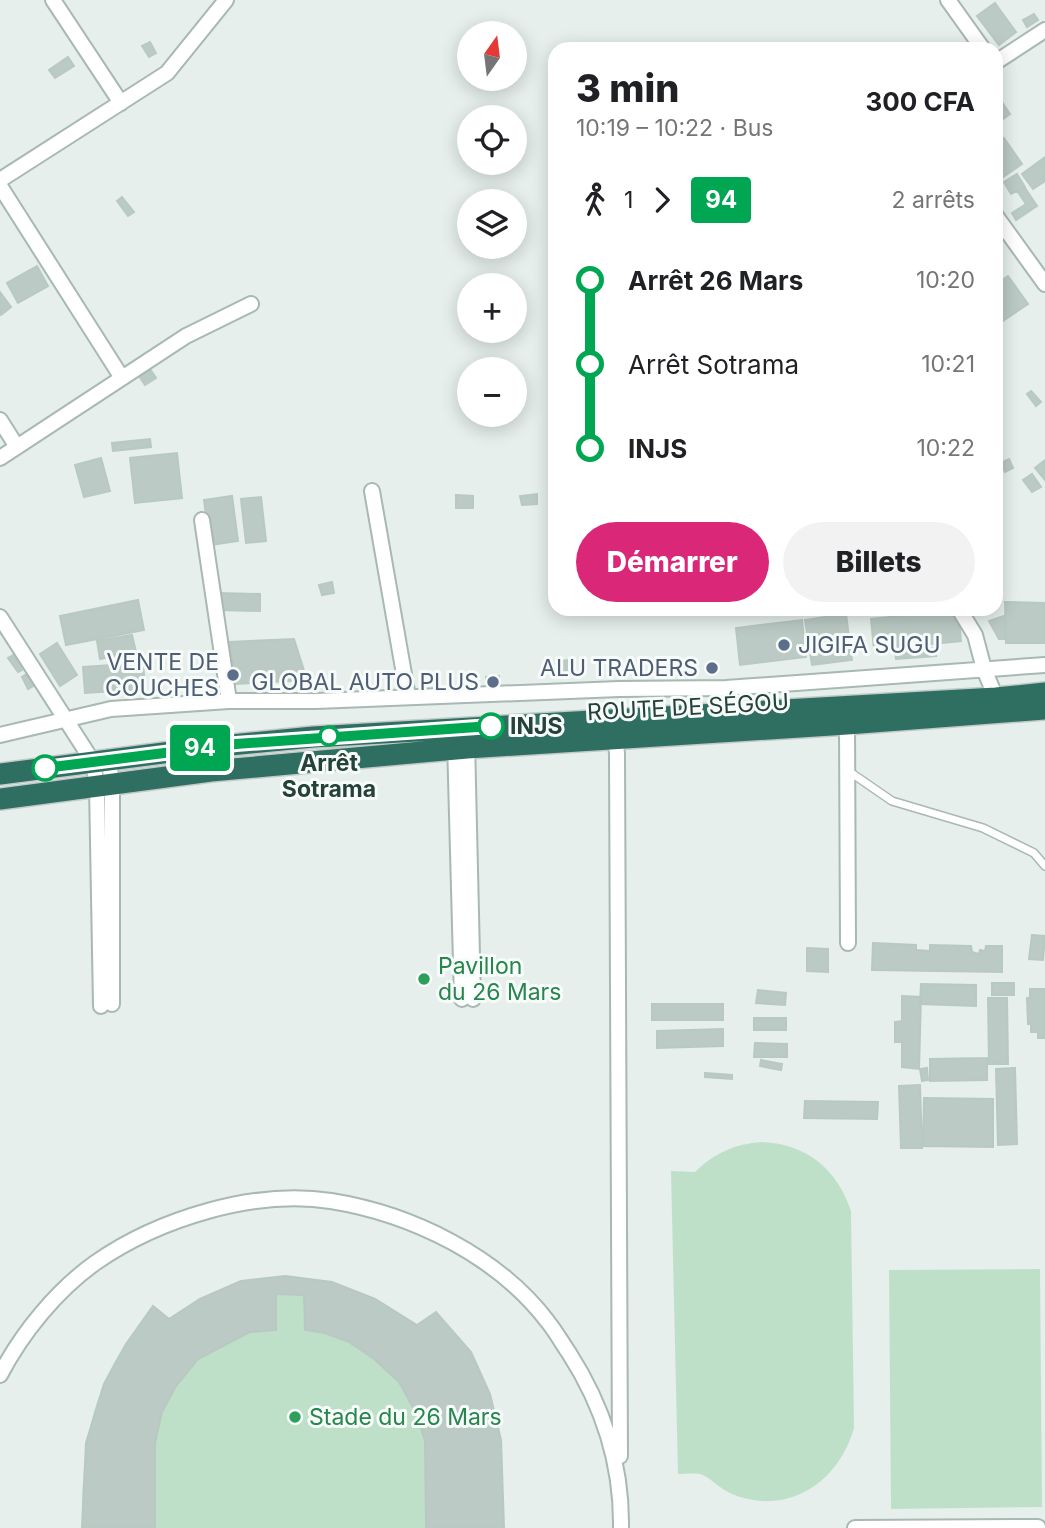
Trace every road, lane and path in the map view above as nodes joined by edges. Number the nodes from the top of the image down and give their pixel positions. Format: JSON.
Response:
{"nodes":[{"id":1,"x":54,"y":0,"type":"edge"},
{"id":2,"x":226,"y":0,"type":"edge"},
{"id":3,"x":948,"y":0,"type":"edge"},
{"id":4,"x":1045,"y":30,"type":"edge"},
{"id":5,"x":978,"y":42,"type":"edge"},
{"id":6,"x":1003,"y":57,"type":"edge"},
{"id":7,"x":121,"y":103,"type":"junction"},
{"id":8,"x":0,"y":180,"type":"edge"},
{"id":9,"x":0,"y":186,"type":"edge"},
{"id":10,"x":1003,"y":226,"type":"edge"},
{"id":11,"x":1045,"y":284,"type":"edge"},
{"id":12,"x":251,"y":304,"type":"dead end"},
{"id":13,"x":122,"y":378,"type":"junction"},
{"id":14,"x":0,"y":420,"type":"edge"},
{"id":15,"x":17,"y":447,"type":"junction"},
{"id":16,"x":0,"y":458,"type":"edge"},
{"id":17,"x":372,"y":491,"type":"dead end"},
{"id":18,"x":202,"y":520,"type":"dead end"},
{"id":19,"x":963,"y":616,"type":"edge"},
{"id":20,"x":0,"y":617,"type":"edge"},
{"id":21,"x":1045,"y":665,"type":"edge"},
{"id":22,"x":984,"y":669,"type":"junction"},
{"id":23,"x":1045,"y":693,"type":"edge"},
{"id":24,"x":408,"y":697,"type":"junction"},
{"id":25,"x":996,"y":698,"type":"junction"},
{"id":26,"x":229,"y":701,"type":"junction"},
{"id":27,"x":1045,"y":709,"type":"edge"},
{"id":28,"x":66,"y":719,"type":"junction"},
{"id":29,"x":847,"y":724,"type":"junction"},
{"id":30,"x":615,"y":728,"type":"junction"},
{"id":31,"x":0,"y":735,"type":"edge"},
{"id":32,"x":461,"y":738,"type":"junction"},
{"id":33,"x":101,"y":761,"type":"junction"},
{"id":34,"x":847,"y":770,"type":"junction"},
{"id":35,"x":0,"y":774,"type":"edge"},
{"id":36,"x":105,"y":785,"type":"junction"},
{"id":37,"x":0,"y":799,"type":"edge"},
{"id":38,"x":1045,"y":866,"type":"edge"},
{"id":39,"x":848,"y":943,"type":"dead end"},
{"id":40,"x":468,"y":999,"type":"dead end"},
{"id":41,"x":106,"y":1005,"type":"dead end"},
{"id":42,"x":0,"y":1375,"type":"edge"},
{"id":43,"x":620,"y":1507,"type":"junction"},
{"id":44,"x":1038,"y":1527,"type":"edge"},
{"id":45,"x":621,"y":1528,"type":"edge"},
{"id":46,"x":855,"y":1528,"type":"edge"}],
"edges":[{"from":1,"to":7,"type":"street"},
{"from":2,"to":7,"type":"street"},
{"from":3,"to":5,"type":"street"},
{"from":4,"to":6,"type":"street"},
{"from":7,"to":8,"type":"street"},
{"from":9,"to":13,"type":"street"},
{"from":10,"to":11,"type":"street"},
{"from":12,"to":13,"type":"street"},
{"from":13,"to":15,"type":"street"},
{"from":14,"to":15,"type":"street"},
{"from":15,"to":16,"type":"street"},
{"from":17,"to":24,"type":"street"},
{"from":18,"to":26,"type":"street"},
{"from":19,"to":22,"type":"street"},
{"from":20,"to":28,"type":"street"},
{"from":21,"to":22,"type":"street"},
{"from":22,"to":24,"type":"street"},
{"from":22,"to":25,"type":"street"},
{"from":23,"to":25,"type":"highway","name":"ROUTE DE SÉGOU"},
{"from":24,"to":26,"type":"street"},
{"from":25,"to":30,"type":"highway","name":"ROUTE DE SÉGOU"},
{"from":26,"to":28,"type":"street"},
{"from":27,"to":29,"type":"highway","name":"ROUTE DE SÉGOU"},
{"from":28,"to":31,"type":"street"},
{"from":28,"to":33,"type":"street"},
{"from":29,"to":30,"type":"highway","name":"ROUTE DE SÉGOU"},
{"from":29,"to":34,"type":"street"},
{"from":30,"to":32,"type":"highway","name":"ROUTE DE SÉGOU"},
{"from":30,"to":43,"type":"street"},
{"from":32,"to":33,"type":"highway","name":"ROUTE DE SÉGOU"},
{"from":32,"to":36,"type":"highway","name":"ROUTE DE SÉGOU"},
{"from":32,"to":40,"type":"street"},
{"from":33,"to":35,"type":"highway","name":"ROUTE DE SÉGOU"},
{"from":33,"to":36,"type":"street"},
{"from":34,"to":38,"type":"lane"},
{"from":34,"to":39,"type":"street"},
{"from":36,"to":37,"type":"highway","name":"ROUTE DE SÉGOU"},
{"from":36,"to":41,"type":"street"},
{"from":42,"to":43,"type":"street"},
{"from":43,"to":45,"type":"street"},
{"from":44,"to":46,"type":"street"}]}
